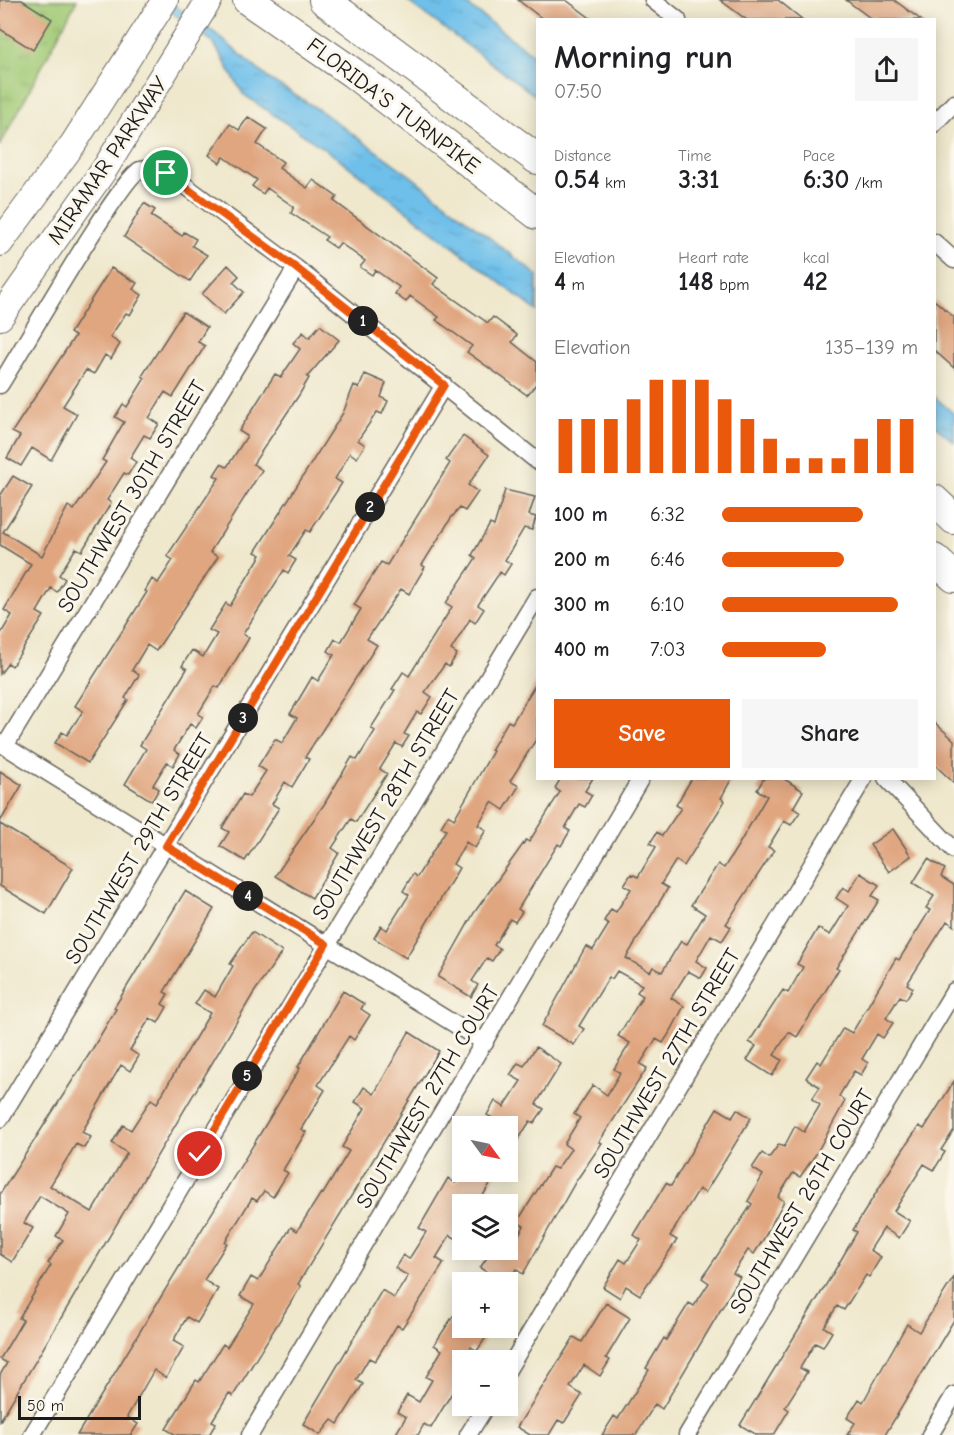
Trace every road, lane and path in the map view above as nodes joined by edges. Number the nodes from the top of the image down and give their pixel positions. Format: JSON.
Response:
{"nodes":[{"id":1,"x":165,"y":0,"type":"edge"},
{"id":2,"x":209,"y":0,"type":"edge"},
{"id":3,"x":248,"y":0,"type":"edge"},
{"id":4,"x":324,"y":0,"type":"edge"},
{"id":5,"x":653,"y":0,"type":"edge"},
{"id":6,"x":676,"y":18,"type":"edge"},
{"id":7,"x":954,"y":103,"type":"edge"},
{"id":8,"x":936,"y":122,"type":"edge"},
{"id":9,"x":536,"y":158,"type":"edge"},
{"id":10,"x":536,"y":213,"type":"edge"},
{"id":11,"x":0,"y":243,"type":"edge"},
{"id":12,"x":936,"y":244,"type":"edge"},
{"id":13,"x":954,"y":260,"type":"edge"},
{"id":14,"x":296,"y":268,"type":"junction"},
{"id":15,"x":0,"y":317,"type":"edge"},
{"id":16,"x":0,"y":385,"type":"edge"},
{"id":17,"x":444,"y":385,"type":"junction"},
{"id":18,"x":536,"y":460,"type":"edge"},
{"id":19,"x":936,"y":503,"type":"edge"},
{"id":20,"x":954,"y":519,"type":"edge"},
{"id":21,"x":936,"y":561,"type":"edge"},
{"id":22,"x":954,"y":578,"type":"edge"},
{"id":23,"x":536,"y":599,"type":"edge"},
{"id":24,"x":2,"y":745,"type":"edge"},
{"id":25,"x":640,"y":780,"type":"edge"},
{"id":26,"x":863,"y":780,"type":"edge"},
{"id":27,"x":888,"y":780,"type":"edge"},
{"id":28,"x":166,"y":846,"type":"junction"},
{"id":29,"x":954,"y":850,"type":"edge"},
{"id":30,"x":326,"y":944,"type":"junction"},
{"id":31,"x":954,"y":991,"type":"edge"},
{"id":32,"x":485,"y":1043,"type":"junction"},
{"id":33,"x":0,"y":1119,"type":"edge"},
{"id":34,"x":518,"y":1353,"type":"edge"},
{"id":35,"x":954,"y":1395,"type":"edge"},
{"id":36,"x":480,"y":1416,"type":"edge"},
{"id":37,"x":32,"y":1435,"type":"edge"},
{"id":38,"x":250,"y":1435,"type":"edge"},
{"id":39,"x":468,"y":1435,"type":"edge"},
{"id":40,"x":687,"y":1435,"type":"edge"},
{"id":41,"x":930,"y":1435,"type":"edge"}],
"edges":[{"from":1,"to":11,"type":"main road","name":"MIRAMAR PARKWAY"},
{"from":2,"to":15,"type":"main road","name":"MIRAMAR PARKWAY"},
{"from":3,"to":10,"type":"highway","name":"FLORIDA'S TURNPIKE"},
{"from":4,"to":9,"type":"highway","name":"FLORIDA'S TURNPIKE"},
{"from":5,"to":6,"type":"street"},
{"from":7,"to":8,"type":"street"},
{"from":12,"to":13,"type":"street"},
{"from":14,"to":16,"type":"street"},
{"from":14,"to":17,"type":"street"},
{"from":14,"to":24,"type":"street","name":"SOUTHWEST 30TH STREET"},
{"from":17,"to":18,"type":"street"},
{"from":17,"to":28,"type":"street","name":"SOUTHWEST 29TH STREET"},
{"from":19,"to":20,"type":"highway"},
{"from":21,"to":22,"type":"highway"},
{"from":23,"to":30,"type":"street","name":"SOUTHWEST 28TH STREET"},
{"from":24,"to":28,"type":"street"},
{"from":25,"to":32,"type":"street","name":"SOUTHWEST 27TH COURT"},
{"from":26,"to":34,"type":"street","name":"SOUTHWEST 27TH STREET"},
{"from":27,"to":29,"type":"street"},
{"from":28,"to":30,"type":"street"},
{"from":28,"to":33,"type":"street","name":"SOUTHWEST 29TH STREET"},
{"from":30,"to":32,"type":"street"},
{"from":30,"to":37,"type":"street","name":"SOUTHWEST 28TH STREET"},
{"from":31,"to":40,"type":"street","name":"SOUTHWEST 26TH COURT"},
{"from":32,"to":38,"type":"street","name":"SOUTHWEST 27TH COURT"},
{"from":35,"to":41,"type":"street"},
{"from":36,"to":39,"type":"street"}]}
